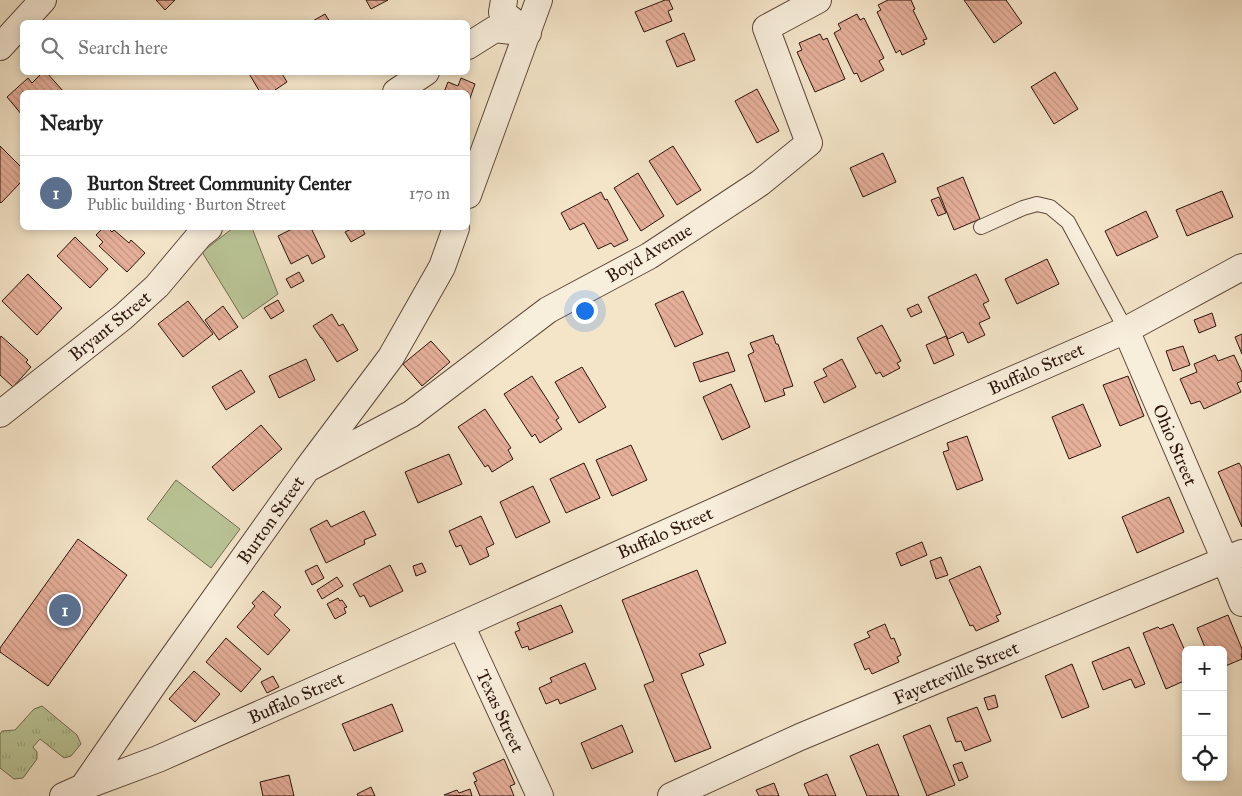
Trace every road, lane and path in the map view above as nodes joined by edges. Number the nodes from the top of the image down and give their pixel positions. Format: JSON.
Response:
{"nodes":[{"id":1,"x":43,"y":0,"type":"edge"},
{"id":2,"x":504,"y":0,"type":"edge"},
{"id":3,"x":539,"y":0,"type":"edge"},
{"id":4,"x":818,"y":0,"type":"edge"},
{"id":5,"x":25,"y":20,"type":"edge"},
{"id":6,"x":20,"y":25,"type":"edge"},
{"id":7,"x":528,"y":33,"type":"junction"},
{"id":8,"x":470,"y":45,"type":"edge"},
{"id":9,"x":0,"y":47,"type":"edge"},
{"id":10,"x":422,"y":75,"type":"edge"},
{"id":11,"x":399,"y":90,"type":"edge"},
{"id":12,"x":470,"y":191,"type":"edge"},
{"id":13,"x":981,"y":227,"type":"dead end"},
{"id":14,"x":206,"y":230,"type":"edge"},
{"id":15,"x":455,"y":230,"type":"edge"},
{"id":16,"x":1242,"y":268,"type":"edge"},
{"id":17,"x":1126,"y":330,"type":"junction"},
{"id":18,"x":0,"y":414,"type":"edge"},
{"id":19,"x":307,"y":469,"type":"junction"},
{"id":20,"x":1234,"y":556,"type":"edge"},
{"id":21,"x":1242,"y":603,"type":"edge"},
{"id":22,"x":461,"y":625,"type":"junction"},
{"id":23,"x":73,"y":791,"type":"edge"},
{"id":24,"x":540,"y":796,"type":"edge"},
{"id":25,"x":671,"y":796,"type":"edge"}],
"edges":[{"from":1,"to":5,"type":"street"},
{"from":2,"to":7,"type":"street"},
{"from":3,"to":7,"type":"street"},
{"from":4,"to":19,"type":"street","name":"Boyd Avenue"},
{"from":6,"to":9,"type":"street"},
{"from":7,"to":8,"type":"street"},
{"from":7,"to":12,"type":"street"},
{"from":10,"to":11,"type":"street"},
{"from":13,"to":17,"type":"lane"},
{"from":14,"to":18,"type":"street","name":"Bryant Street"},
{"from":15,"to":19,"type":"street","name":"Burton Street"},
{"from":16,"to":17,"type":"street","name":"Buffalo Street"},
{"from":17,"to":20,"type":"street","name":"Ohio Street"},
{"from":17,"to":22,"type":"street","name":"Buffalo Street"},
{"from":19,"to":23,"type":"street","name":"Burton Street"},
{"from":20,"to":21,"type":"street","name":"Ohio Street"},
{"from":20,"to":25,"type":"street","name":"Fayetteville Street"},
{"from":22,"to":23,"type":"street","name":"Buffalo Street"},
{"from":22,"to":24,"type":"street","name":"Texas Street"}]}
